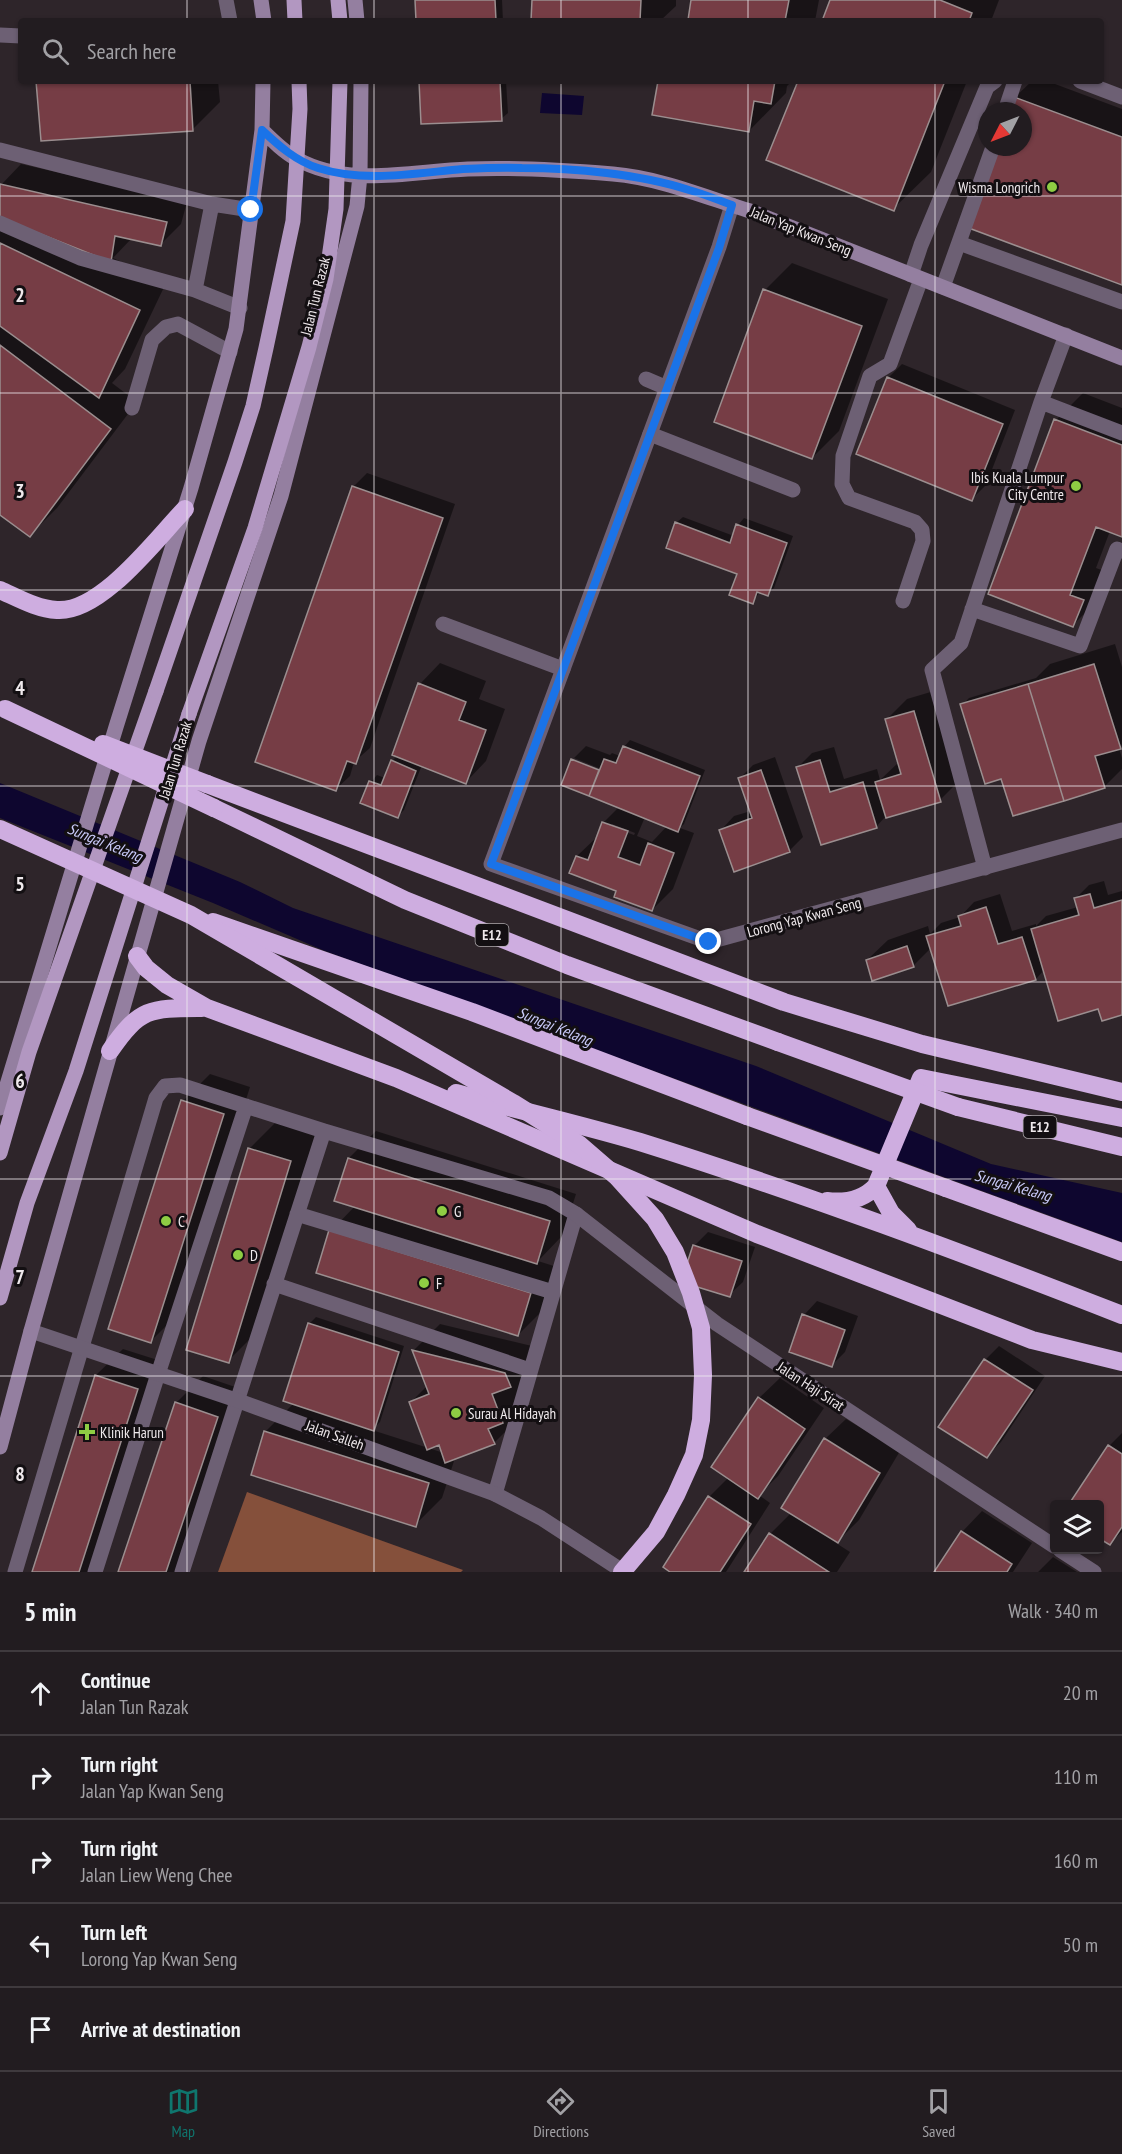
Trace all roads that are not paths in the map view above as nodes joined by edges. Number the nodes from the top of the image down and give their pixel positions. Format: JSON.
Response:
{"nodes":[{"id":1,"x":226,"y":0,"type":"edge"},
{"id":2,"x":261,"y":0,"type":"edge"},
{"id":3,"x":294,"y":0,"type":"edge"},
{"id":4,"x":338,"y":0,"type":"edge"},
{"id":5,"x":355,"y":0,"type":"edge"},
{"id":6,"x":229,"y":18,"type":"edge"},
{"id":7,"x":264,"y":18,"type":"edge"},
{"id":8,"x":295,"y":18,"type":"edge"},
{"id":9,"x":340,"y":18,"type":"edge"},
{"id":10,"x":357,"y":18,"type":"edge"},
{"id":11,"x":0,"y":35,"type":"edge"},
{"id":12,"x":18,"y":36,"type":"edge"},
{"id":13,"x":264,"y":84,"type":"edge"},
{"id":14,"x":298,"y":84,"type":"edge"},
{"id":15,"x":340,"y":84,"type":"edge"},
{"id":16,"x":361,"y":84,"type":"edge"},
{"id":17,"x":991,"y":84,"type":"edge"},
{"id":18,"x":1014,"y":84,"type":"edge"},
{"id":19,"x":1088,"y":84,"type":"edge"},
{"id":20,"x":1122,"y":97,"type":"edge"},
{"id":21,"x":1008,"y":102,"type":"edge"},
{"id":22,"x":262,"y":130,"type":"junction"},
{"id":23,"x":0,"y":150,"type":"edge"},
{"id":24,"x":990,"y":156,"type":"edge"},
{"id":25,"x":360,"y":175,"type":"junction"},
{"id":26,"x":212,"y":204,"type":"junction"},
{"id":27,"x":732,"y":205,"type":"junction"},
{"id":28,"x":251,"y":210,"type":"junction"},
{"id":29,"x":0,"y":223,"type":"edge"},
{"id":30,"x":959,"y":243,"type":"junction"},
{"id":31,"x":916,"y":277,"type":"junction"},
{"id":32,"x":943,"y":287,"type":"junction"},
{"id":33,"x":195,"y":290,"type":"junction"},
{"id":34,"x":1122,"y":302,"type":"edge"},
{"id":35,"x":240,"y":308,"type":"junction"},
{"id":36,"x":1066,"y":335,"type":"junction"},
{"id":37,"x":230,"y":352,"type":"junction"},
{"id":38,"x":1122,"y":358,"type":"edge"},
{"id":39,"x":646,"y":379,"type":"dead end"},
{"id":40,"x":667,"y":388,"type":"junction"},
{"id":41,"x":1041,"y":402,"type":"junction"},
{"id":42,"x":132,"y":408,"type":"dead end"},
{"id":43,"x":1122,"y":433,"type":"edge"},
{"id":44,"x":650,"y":434,"type":"junction"},
{"id":45,"x":793,"y":490,"type":"dead end"},
{"id":46,"x":185,"y":509,"type":"junction"},
{"id":47,"x":1122,"y":551,"type":"edge"},
{"id":48,"x":0,"y":590,"type":"edge"},
{"id":49,"x":903,"y":601,"type":"dead end"},
{"id":50,"x":972,"y":609,"type":"junction"},
{"id":51,"x":443,"y":624,"type":"dead end"},
{"id":52,"x":563,"y":669,"type":"junction"},
{"id":53,"x":3,"y":708,"type":"edge"},
{"id":54,"x":0,"y":829,"type":"edge"},
{"id":55,"x":1122,"y":830,"type":"edge"},
{"id":56,"x":985,"y":868,"type":"junction"},
{"id":57,"x":191,"y":915,"type":"junction"},
{"id":58,"x":137,"y":956,"type":"junction"},
{"id":59,"x":207,"y":1008,"type":"junction"},
{"id":60,"x":110,"y":1051,"type":"junction"},
{"id":61,"x":396,"y":1078,"type":"junction"},
{"id":62,"x":1122,"y":1092,"type":"edge"},
{"id":63,"x":246,"y":1106,"type":"junction"},
{"id":64,"x":0,"y":1108,"type":"edge"},
{"id":65,"x":1122,"y":1118,"type":"edge"},
{"id":66,"x":324,"y":1131,"type":"junction"},
{"id":67,"x":1122,"y":1147,"type":"edge"},
{"id":68,"x":0,"y":1153,"type":"edge"},
{"id":69,"x":876,"y":1186,"type":"junction"},
{"id":70,"x":813,"y":1200,"type":"junction"},
{"id":71,"x":297,"y":1214,"type":"junction"},
{"id":72,"x":576,"y":1214,"type":"junction"},
{"id":73,"x":914,"y":1235,"type":"junction"},
{"id":74,"x":1122,"y":1252,"type":"edge"},
{"id":75,"x":274,"y":1284,"type":"junction"},
{"id":76,"x":553,"y":1292,"type":"junction"},
{"id":77,"x":0,"y":1298,"type":"edge"},
{"id":78,"x":1122,"y":1315,"type":"edge"},
{"id":79,"x":31,"y":1331,"type":"junction"},
{"id":80,"x":82,"y":1348,"type":"junction"},
{"id":81,"x":1122,"y":1362,"type":"edge"},
{"id":82,"x":530,"y":1370,"type":"junction"},
{"id":83,"x":158,"y":1374,"type":"junction"},
{"id":84,"x":239,"y":1401,"type":"junction"},
{"id":85,"x":0,"y":1447,"type":"edge"},
{"id":86,"x":495,"y":1494,"type":"junction"},
{"id":87,"x":1050,"y":1543,"type":"edge"},
{"id":88,"x":1066,"y":1554,"type":"edge"},
{"id":89,"x":15,"y":1572,"type":"edge"},
{"id":90,"x":95,"y":1572,"type":"edge"},
{"id":91,"x":182,"y":1572,"type":"edge"},
{"id":92,"x":623,"y":1572,"type":"edge"},
{"id":93,"x":1094,"y":1572,"type":"edge"}],
"edges":[{"from":1,"to":6,"type":"street"},
{"from":2,"to":7,"type":"main road"},
{"from":3,"to":8,"type":"main road"},
{"from":4,"to":9,"type":"main road"},
{"from":5,"to":10,"type":"main road"},
{"from":11,"to":12,"type":"street"},
{"from":13,"to":22,"type":"main road"},
{"from":14,"to":68,"type":"main road","bridge":true},
{"from":15,"to":77,"type":"main road","name":"Jalan Tun Razak","bridge":true},
{"from":16,"to":25,"type":"main road","name":"Jalan Tun Razak"},
{"from":17,"to":31,"type":"street"},
{"from":18,"to":21,"type":"street"},
{"from":19,"to":20,"type":"street"},
{"from":22,"to":25,"type":"main road","name":"Jalan Yap Kwan Seng"},
{"from":22,"to":28,"type":"main road"},
{"from":23,"to":26,"type":"street"},
{"from":24,"to":30,"type":"street"},
{"from":25,"to":27,"type":"main road","name":"Jalan Yap Kwan Seng"},
{"from":25,"to":58,"type":"main road","name":"Jalan Tun Razak","bridge":true},
{"from":26,"to":28,"type":"street"},
{"from":26,"to":33,"type":"street"},
{"from":27,"to":31,"type":"main road","name":"Jalan Yap Kwan Seng"},
{"from":27,"to":40,"type":"street"},
{"from":28,"to":35,"type":"main road"},
{"from":29,"to":33,"type":"street"},
{"from":30,"to":32,"type":"street"},
{"from":30,"to":34,"type":"street"},
{"from":31,"to":32,"type":"main road","name":"Jalan Yap Kwan Seng"},
{"from":31,"to":49,"type":"street"},
{"from":32,"to":36,"type":"main road","name":"Jalan Yap Kwan Seng"},
{"from":33,"to":35,"type":"street"},
{"from":35,"to":37,"type":"main road"},
{"from":36,"to":38,"type":"main road","name":"Jalan Yap Kwan Seng"},
{"from":36,"to":41,"type":"street"},
{"from":37,"to":42,"type":"street"},
{"from":37,"to":46,"type":"main road"},
{"from":39,"to":40,"type":"street"},
{"from":40,"to":44,"type":"street"},
{"from":41,"to":43,"type":"street"},
{"from":41,"to":50,"type":"street"},
{"from":44,"to":45,"type":"street"},
{"from":44,"to":52,"type":"street"},
{"from":46,"to":48,"type":"highway"},
{"from":46,"to":64,"type":"main road","bridge":true},
{"from":47,"to":50,"type":"street"},
{"from":50,"to":56,"type":"street"},
{"from":51,"to":52,"type":"street"},
{"from":52,"to":56,"type":"street","name":"Lorong Yap Kwan Seng"},
{"from":53,"to":62,"type":"highway","bridge":true},
{"from":53,"to":67,"type":"highway","number":"E12","bridge":true},
{"from":54,"to":57,"type":"highway","bridge":true},
{"from":55,"to":56,"type":"street","name":"Lorong Yap Kwan Seng"},
{"from":57,"to":74,"type":"highway","bridge":true},
{"from":57,"to":92,"type":"highway","bridge":true},
{"from":58,"to":59,"type":"highway"},
{"from":58,"to":60,"type":"main road","name":"Jalan Tun Razak"},
{"from":59,"to":60,"type":"highway"},
{"from":59,"to":61,"type":"highway"},
{"from":60,"to":79,"type":"main road","name":"Jalan Tun Razak"},
{"from":61,"to":70,"type":"highway","bridge":true},
{"from":61,"to":81,"type":"highway","bridge":true},
{"from":63,"to":66,"type":"street","name":"Jalan Haji Sirat"},
{"from":63,"to":80,"type":"street","name":"Jalan Haji Sirat"},
{"from":63,"to":83,"type":"street"},
{"from":65,"to":69,"type":"highway","bridge":true},
{"from":66,"to":71,"type":"street"},
{"from":66,"to":72,"type":"street","name":"Jalan Haji Sirat"},
{"from":69,"to":70,"type":"highway"},
{"from":69,"to":73,"type":"highway"},
{"from":70,"to":73,"type":"highway"},
{"from":71,"to":75,"type":"street"},
{"from":71,"to":76,"type":"street"},
{"from":72,"to":76,"type":"street"},
{"from":72,"to":87,"type":"street","name":"Jalan Haji Sirat"},
{"from":73,"to":78,"type":"highway"},
{"from":75,"to":82,"type":"street"},
{"from":75,"to":84,"type":"street"},
{"from":76,"to":82,"type":"street"},
{"from":79,"to":80,"type":"street","name":"Jalan Salleh"},
{"from":79,"to":85,"type":"main road","name":"Jalan Tun Razak"},
{"from":80,"to":83,"type":"street","name":"Jalan Salleh"},
{"from":80,"to":89,"type":"street","name":"Jalan Haji Sirat"},
{"from":82,"to":86,"type":"street"},
{"from":83,"to":84,"type":"street","name":"Jalan Salleh"},
{"from":83,"to":90,"type":"street"},
{"from":84,"to":86,"type":"street","name":"Jalan Salleh"},
{"from":84,"to":91,"type":"street"},
{"from":86,"to":92,"type":"street","name":"Jalan Salleh"},
{"from":88,"to":93,"type":"street"}]}
